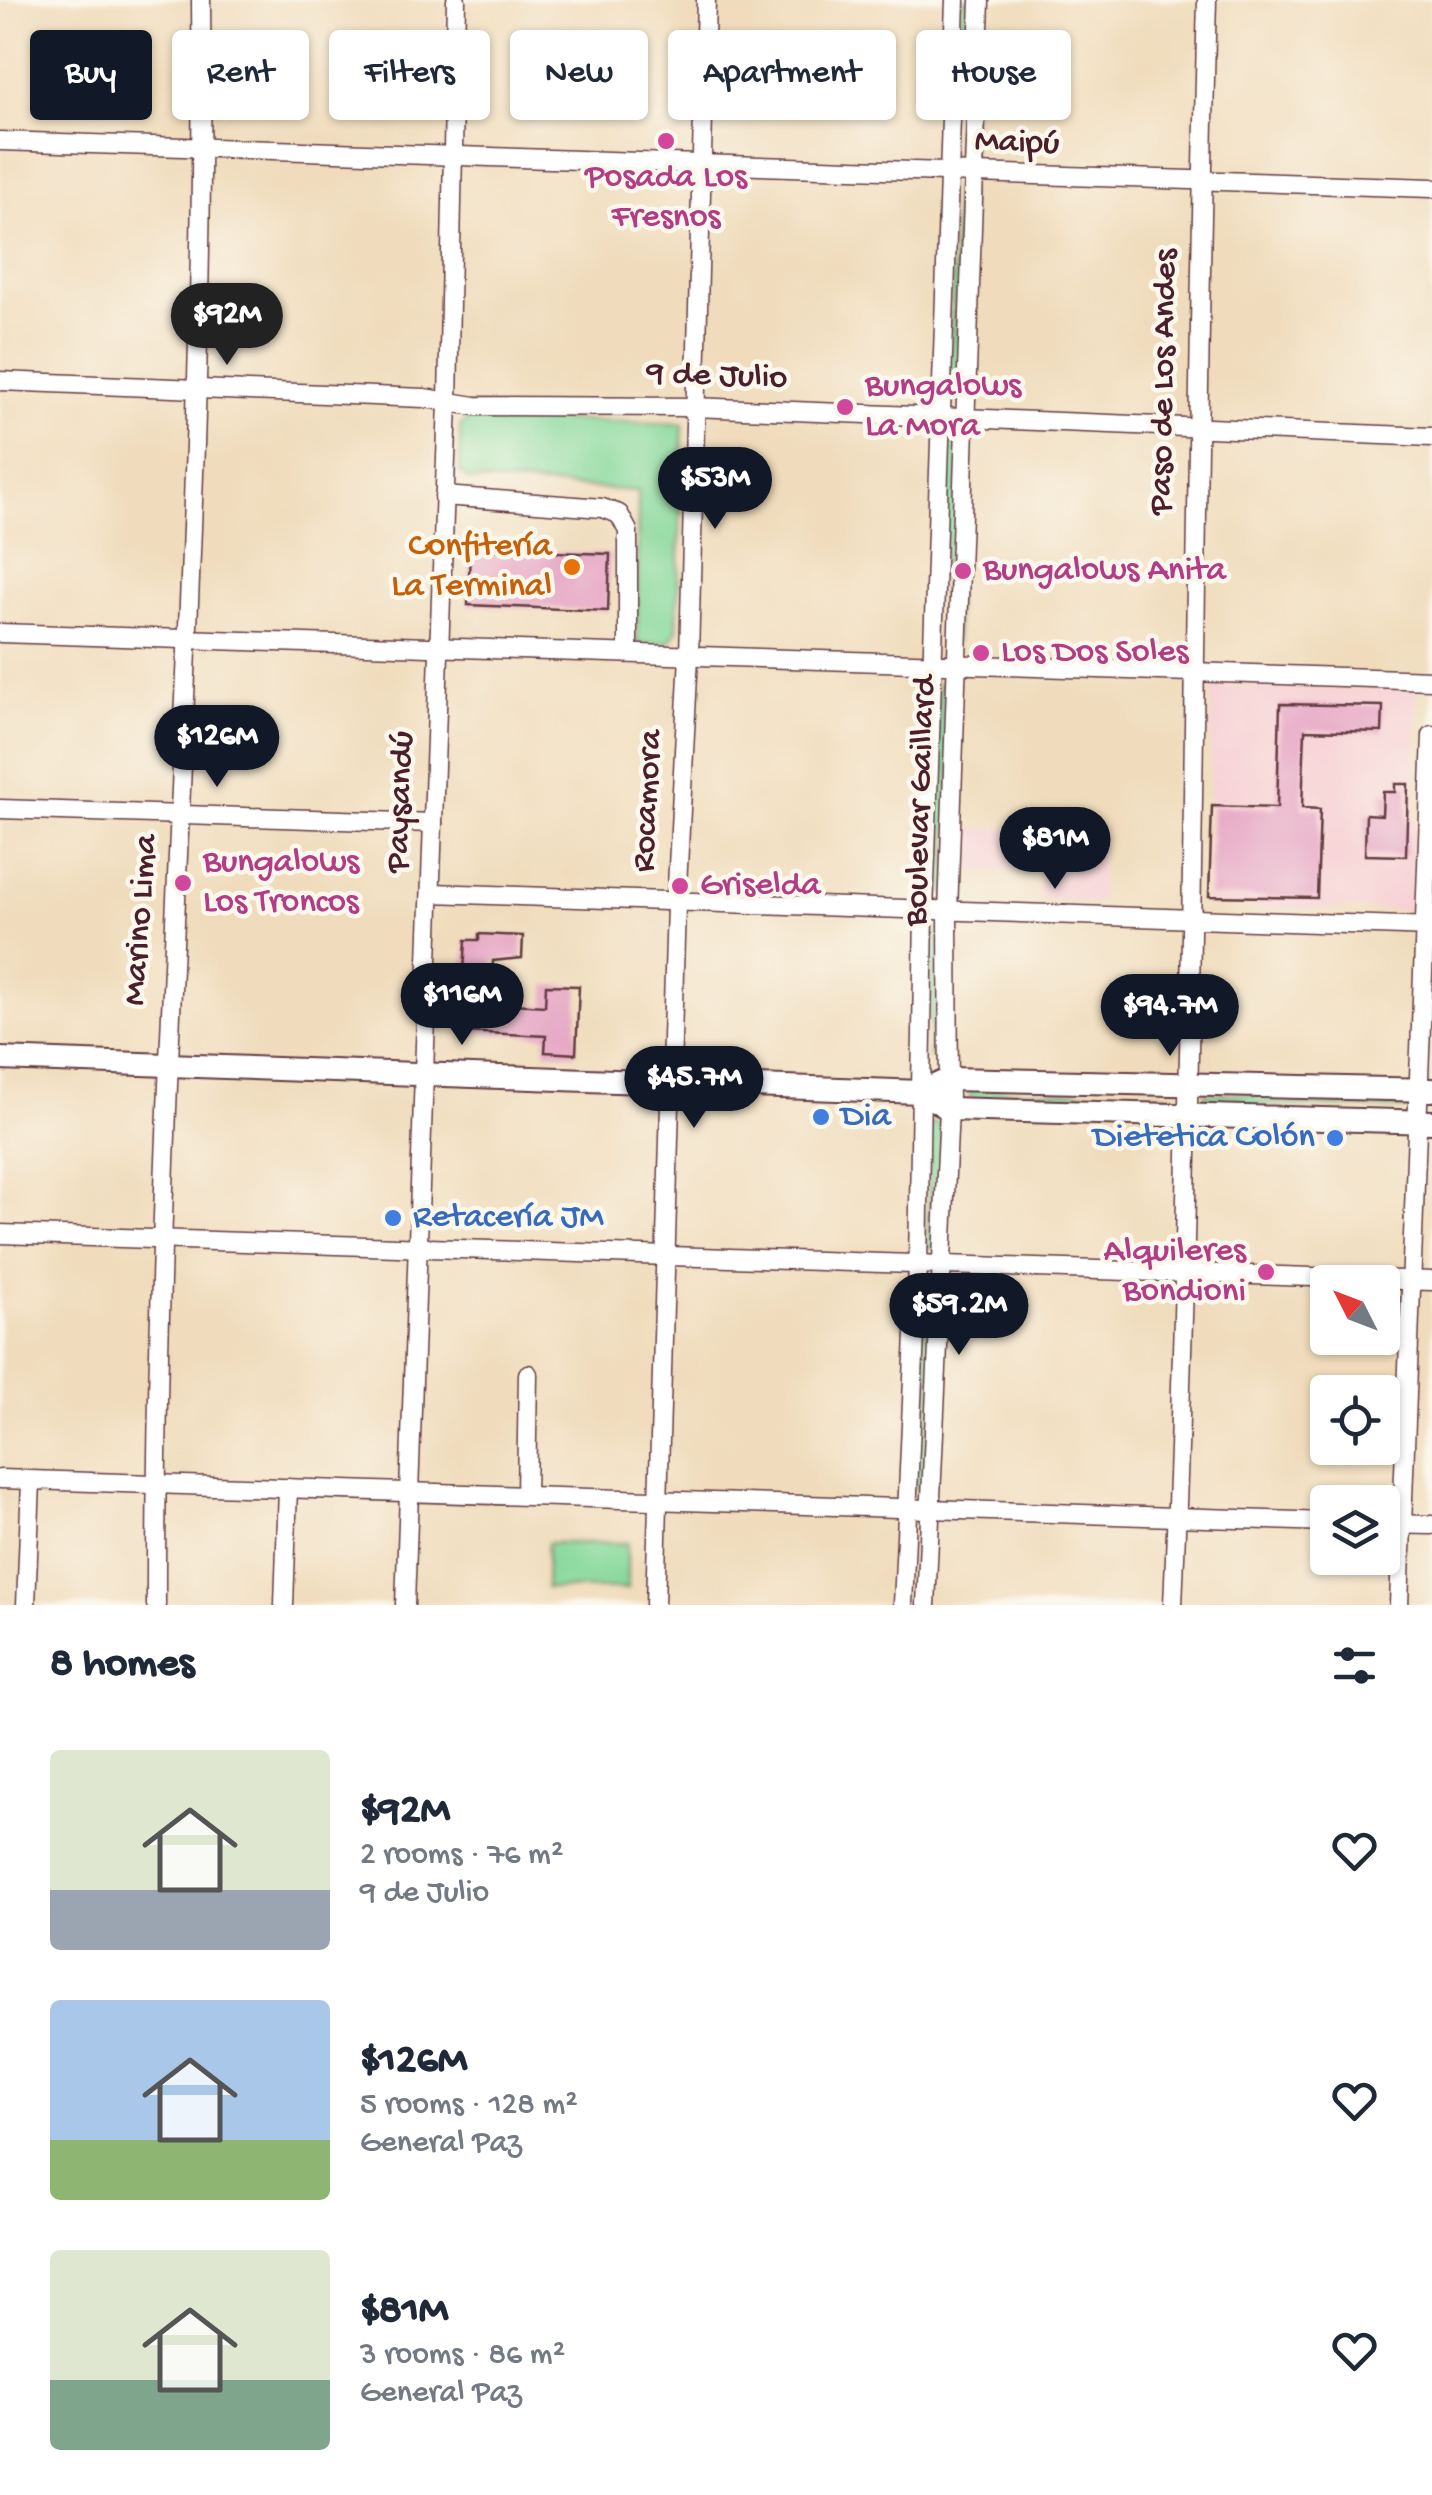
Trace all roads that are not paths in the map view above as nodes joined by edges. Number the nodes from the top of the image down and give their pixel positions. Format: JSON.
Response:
{"nodes":[{"id":1,"x":201,"y":0,"type":"edge"},
{"id":2,"x":456,"y":0,"type":"edge"},
{"id":3,"x":706,"y":0,"type":"edge"},
{"id":4,"x":955,"y":0,"type":"edge"},
{"id":5,"x":980,"y":0,"type":"edge"},
{"id":6,"x":1207,"y":0,"type":"edge"},
{"id":7,"x":0,"y":141,"type":"edge"},
{"id":8,"x":203,"y":150,"type":"junction"},
{"id":9,"x":454,"y":156,"type":"junction"},
{"id":10,"x":700,"y":164,"type":"junction"},
{"id":11,"x":950,"y":174,"type":"junction"},
{"id":12,"x":972,"y":176,"type":"junction"},
{"id":13,"x":1202,"y":180,"type":"junction"},
{"id":14,"x":1432,"y":188,"type":"edge"},
{"id":15,"x":0,"y":381,"type":"edge"},
{"id":16,"x":198,"y":390,"type":"junction"},
{"id":17,"x":448,"y":402,"type":"junction"},
{"id":18,"x":693,"y":408,"type":"junction"},
{"id":19,"x":943,"y":418,"type":"junction"},
{"id":20,"x":965,"y":418,"type":"junction"},
{"id":21,"x":1195,"y":428,"type":"junction"},
{"id":22,"x":1432,"y":436,"type":"edge"},
{"id":23,"x":444,"y":496,"type":"junction"},
{"id":24,"x":0,"y":633,"type":"edge"},
{"id":25,"x":188,"y":641,"type":"junction"},
{"id":26,"x":439,"y":648,"type":"junction"},
{"id":27,"x":628,"y":653,"type":"junction"},
{"id":28,"x":689,"y":656,"type":"junction"},
{"id":29,"x":932,"y":662,"type":"junction"},
{"id":30,"x":960,"y":664,"type":"junction"},
{"id":31,"x":1196,"y":674,"type":"junction"},
{"id":32,"x":1432,"y":680,"type":"edge"},
{"id":33,"x":1432,"y":735,"type":"edge"},
{"id":34,"x":0,"y":809,"type":"edge"},
{"id":35,"x":182,"y":812,"type":"junction"},
{"id":36,"x":433,"y":823,"type":"junction"},
{"id":37,"x":432,"y":893,"type":"junction"},
{"id":38,"x":676,"y":905,"type":"junction"},
{"id":39,"x":924,"y":913,"type":"junction"},
{"id":40,"x":948,"y":913,"type":"junction"},
{"id":41,"x":1190,"y":920,"type":"junction"},
{"id":42,"x":1429,"y":927,"type":"edge"},
{"id":43,"x":0,"y":1058,"type":"edge"},
{"id":44,"x":166,"y":1063,"type":"junction"},
{"id":45,"x":426,"y":1073,"type":"junction"},
{"id":46,"x":950,"y":1079,"type":"junction"},
{"id":47,"x":673,"y":1081,"type":"junction"},
{"id":48,"x":1190,"y":1086,"type":"junction"},
{"id":49,"x":1426,"y":1090,"type":"edge"},
{"id":50,"x":922,"y":1092,"type":"junction"},
{"id":51,"x":950,"y":1109,"type":"junction"},
{"id":52,"x":1187,"y":1117,"type":"junction"},
{"id":53,"x":1425,"y":1122,"type":"edge"},
{"id":54,"x":0,"y":1234,"type":"edge"},
{"id":55,"x":159,"y":1242,"type":"junction"},
{"id":56,"x":414,"y":1250,"type":"junction"},
{"id":57,"x":665,"y":1256,"type":"junction"},
{"id":58,"x":918,"y":1266,"type":"junction"},
{"id":59,"x":940,"y":1266,"type":"junction"},
{"id":60,"x":1184,"y":1275,"type":"junction"},
{"id":61,"x":1412,"y":1280,"type":"junction"},
{"id":62,"x":1432,"y":1281,"type":"edge"},
{"id":63,"x":528,"y":1374,"type":"dead end"},
{"id":64,"x":0,"y":1478,"type":"edge"},
{"id":65,"x":30,"y":1482,"type":"junction"},
{"id":66,"x":1395,"y":1485,"type":"edge"},
{"id":67,"x":156,"y":1486,"type":"junction"},
{"id":68,"x":288,"y":1488,"type":"junction"},
{"id":69,"x":406,"y":1491,"type":"junction"},
{"id":70,"x":526,"y":1495,"type":"junction"},
{"id":71,"x":658,"y":1500,"type":"junction"},
{"id":72,"x":928,"y":1508,"type":"junction"},
{"id":73,"x":906,"y":1509,"type":"junction"},
{"id":74,"x":1177,"y":1518,"type":"junction"},
{"id":75,"x":1310,"y":1522,"type":"edge"},
{"id":76,"x":1400,"y":1524,"type":"edge"},
{"id":77,"x":1432,"y":1526,"type":"edge"},
{"id":78,"x":1396,"y":1575,"type":"edge"},
{"id":79,"x":26,"y":1605,"type":"edge"},
{"id":80,"x":156,"y":1605,"type":"edge"},
{"id":81,"x":284,"y":1605,"type":"edge"},
{"id":82,"x":404,"y":1605,"type":"edge"},
{"id":83,"x":656,"y":1605,"type":"edge"},
{"id":84,"x":902,"y":1605,"type":"edge"},
{"id":85,"x":926,"y":1605,"type":"edge"},
{"id":86,"x":1173,"y":1605,"type":"edge"},
{"id":87,"x":1399,"y":1605,"type":"edge"}],
"edges":[{"from":1,"to":8,"type":"street","name":"Marino Lima"},
{"from":2,"to":9,"type":"street","name":"Paysandú"},
{"from":3,"to":10,"type":"street","name":"Rocamora"},
{"from":4,"to":11,"type":"street","name":"Boulevar Gaillard"},
{"from":5,"to":12,"type":"street","name":"Boulevar Gaillard"},
{"from":6,"to":13,"type":"street","name":"Paso de Los Andes"},
{"from":7,"to":8,"type":"street","name":"Maipú"},
{"from":8,"to":9,"type":"street","name":"Maipú"},
{"from":8,"to":16,"type":"street","name":"Marino Lima"},
{"from":9,"to":10,"type":"street","name":"Maipú"},
{"from":9,"to":17,"type":"street","name":"Paysandú"},
{"from":10,"to":11,"type":"street","name":"Maipú"},
{"from":10,"to":18,"type":"street","name":"Rocamora"},
{"from":11,"to":12,"type":"street","name":"Maipú"},
{"from":11,"to":19,"type":"street","name":"Boulevar Gaillard"},
{"from":12,"to":13,"type":"street","name":"Maipú"},
{"from":12,"to":20,"type":"street","name":"Boulevar Gaillard"},
{"from":13,"to":14,"type":"street","name":"Maipú"},
{"from":13,"to":21,"type":"street","name":"Paso de Los Andes"},
{"from":15,"to":16,"type":"street","name":"9 de Julio"},
{"from":16,"to":17,"type":"street","name":"9 de Julio"},
{"from":16,"to":25,"type":"street","name":"Marino Lima"},
{"from":17,"to":18,"type":"street","name":"9 de Julio"},
{"from":17,"to":23,"type":"street","name":"Paysandú"},
{"from":18,"to":19,"type":"street","name":"9 de Julio"},
{"from":18,"to":28,"type":"street","name":"Rocamora"},
{"from":19,"to":20,"type":"street","name":"9 de Julio"},
{"from":19,"to":29,"type":"street","name":"Boulevar Gaillard"},
{"from":20,"to":21,"type":"street","name":"9 de Julio"},
{"from":20,"to":30,"type":"street","name":"Boulevar Gaillard"},
{"from":21,"to":22,"type":"street","name":"9 de Julio"},
{"from":21,"to":31,"type":"street","name":"Paso de Los Andes"},
{"from":23,"to":26,"type":"street","name":"Paysandú"},
{"from":23,"to":27,"type":"street"},
{"from":24,"to":25,"type":"street"},
{"from":25,"to":26,"type":"street"},
{"from":25,"to":35,"type":"street","name":"Marino Lima"},
{"from":26,"to":27,"type":"street"},
{"from":26,"to":36,"type":"street","name":"Paysandú"},
{"from":27,"to":28,"type":"street"},
{"from":28,"to":29,"type":"street"},
{"from":28,"to":38,"type":"street","name":"Rocamora"},
{"from":29,"to":30,"type":"street"},
{"from":29,"to":39,"type":"street","name":"Boulevar Gaillard"},
{"from":30,"to":31,"type":"street"},
{"from":30,"to":40,"type":"street","name":"Boulevar Gaillard"},
{"from":31,"to":32,"type":"street"},
{"from":31,"to":41,"type":"street","name":"Paso de Los Andes"},
{"from":33,"to":42,"type":"street"},
{"from":34,"to":35,"type":"street"},
{"from":35,"to":36,"type":"street"},
{"from":35,"to":44,"type":"street","name":"Marino Lima"},
{"from":36,"to":37,"type":"street","name":"Paysandú"},
{"from":37,"to":38,"type":"street"},
{"from":37,"to":45,"type":"street","name":"Paysandú"},
{"from":38,"to":39,"type":"street"},
{"from":38,"to":47,"type":"street","name":"Rocamora"},
{"from":39,"to":40,"type":"street"},
{"from":39,"to":50,"type":"street","name":"Boulevar Gaillard"},
{"from":40,"to":41,"type":"street"},
{"from":40,"to":46,"type":"street","name":"Boulevar Gaillard"},
{"from":41,"to":42,"type":"street"},
{"from":41,"to":48,"type":"street","name":"Paso de Los Andes"},
{"from":42,"to":49,"type":"street"},
{"from":43,"to":44,"type":"main road"},
{"from":44,"to":45,"type":"main road"},
{"from":44,"to":55,"type":"street","name":"Marino Lima"},
{"from":45,"to":47,"type":"main road"},
{"from":45,"to":56,"type":"street","name":"Paysandú"},
{"from":46,"to":48,"type":"main road"},
{"from":46,"to":50,"type":"main road"},
{"from":46,"to":51,"type":"street","name":"Boulevar Gaillard"},
{"from":47,"to":50,"type":"main road"},
{"from":47,"to":57,"type":"street","name":"Rocamora"},
{"from":48,"to":49,"type":"main road"},
{"from":48,"to":52,"type":"street","name":"Paso de Los Andes"},
{"from":49,"to":53,"type":"street"},
{"from":50,"to":51,"type":"main road"},
{"from":50,"to":58,"type":"street","name":"Boulevar Gaillard"},
{"from":51,"to":52,"type":"main road"},
{"from":51,"to":59,"type":"street","name":"Boulevar Gaillard"},
{"from":52,"to":53,"type":"main road"},
{"from":52,"to":60,"type":"street","name":"Paso de Los Andes"},
{"from":53,"to":61,"type":"street"},
{"from":54,"to":55,"type":"street"},
{"from":55,"to":56,"type":"street"},
{"from":55,"to":67,"type":"street","name":"Marino Lima"},
{"from":56,"to":57,"type":"street"},
{"from":56,"to":69,"type":"street","name":"Paysandú"},
{"from":57,"to":58,"type":"street"},
{"from":57,"to":71,"type":"street","name":"Rocamora"},
{"from":58,"to":59,"type":"street"},
{"from":58,"to":73,"type":"street","name":"Boulevar Gaillard"},
{"from":59,"to":60,"type":"street"},
{"from":59,"to":72,"type":"street","name":"Boulevar Gaillard"},
{"from":60,"to":61,"type":"street"},
{"from":60,"to":74,"type":"street","name":"Paso de Los Andes"},
{"from":61,"to":62,"type":"street"},
{"from":61,"to":66,"type":"street"},
{"from":63,"to":70,"type":"street"},
{"from":64,"to":65,"type":"street"},
{"from":65,"to":67,"type":"street"},
{"from":65,"to":79,"type":"street"},
{"from":67,"to":68,"type":"street"},
{"from":67,"to":80,"type":"street","name":"Marino Lima"},
{"from":68,"to":69,"type":"street"},
{"from":68,"to":81,"type":"street"},
{"from":69,"to":70,"type":"street"},
{"from":69,"to":82,"type":"street","name":"Paysandú"},
{"from":70,"to":71,"type":"street"},
{"from":71,"to":73,"type":"street"},
{"from":71,"to":83,"type":"street","name":"Rocamora"},
{"from":72,"to":73,"type":"street"},
{"from":72,"to":74,"type":"street"},
{"from":72,"to":85,"type":"street","name":"Boulevar Gaillard"},
{"from":73,"to":84,"type":"street","name":"Boulevar Gaillard"},
{"from":74,"to":75,"type":"street"},
{"from":74,"to":86,"type":"street","name":"Paso de Los Andes"},
{"from":76,"to":77,"type":"street"},
{"from":78,"to":87,"type":"street"}]}
